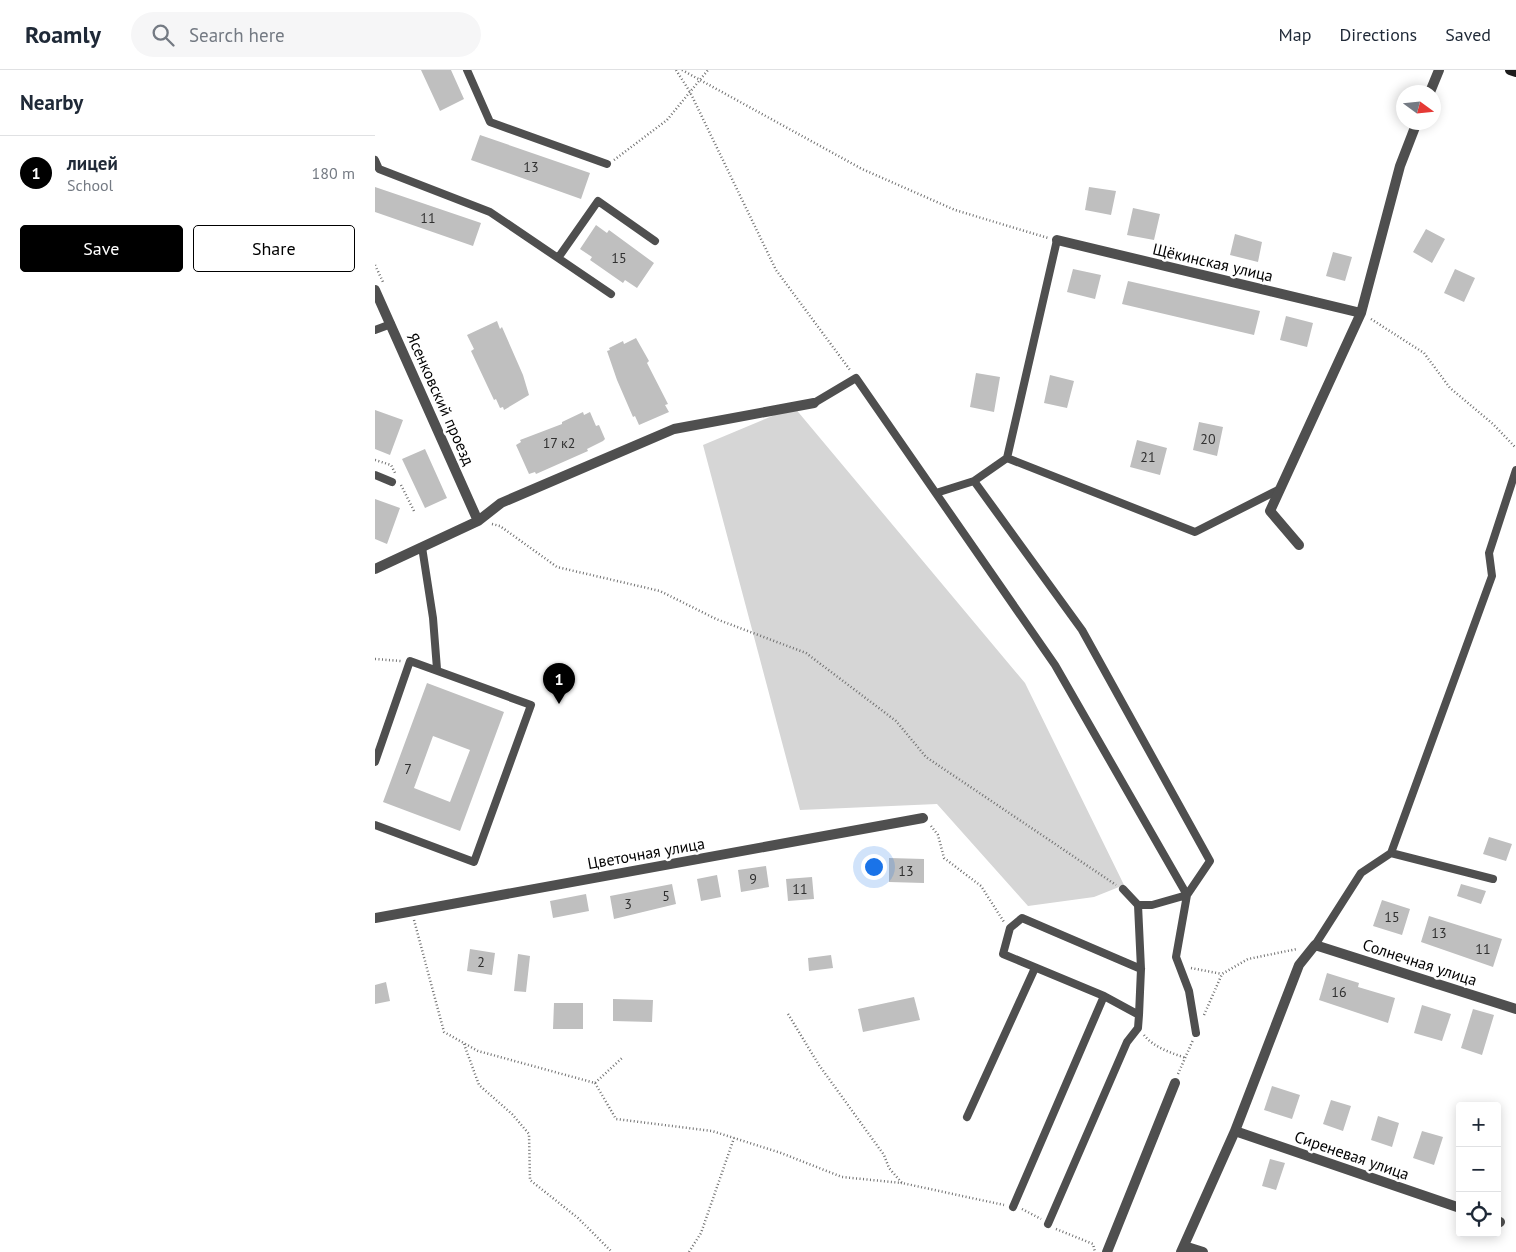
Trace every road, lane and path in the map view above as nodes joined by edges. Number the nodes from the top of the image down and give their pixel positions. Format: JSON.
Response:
{"nodes":[{"id":1,"x":467,"y":70,"type":"edge"},
{"id":2,"x":676,"y":70,"type":"edge"},
{"id":3,"x":682,"y":70,"type":"edge"},
{"id":4,"x":708,"y":70,"type":"edge"},
{"id":5,"x":1439,"y":70,"type":"edge"},
{"id":6,"x":1510,"y":70,"type":"edge"},
{"id":7,"x":1516,"y":72,"type":"edge"},
{"id":8,"x":699,"y":81,"type":"junction"},
{"id":9,"x":1432,"y":85,"type":"edge"},
{"id":10,"x":690,"y":92,"type":"junction"},
{"id":11,"x":1414,"y":130,"type":"edge"},
{"id":12,"x":375,"y":160,"type":"edge"},
{"id":13,"x":607,"y":164,"type":"joint"},
{"id":14,"x":1057,"y":240,"type":"junction"},
{"id":15,"x":655,"y":241,"type":"dead end"},
{"id":16,"x":558,"y":258,"type":"junction"},
{"id":17,"x":375,"y":290,"type":"edge"},
{"id":18,"x":611,"y":294,"type":"dead end"},
{"id":19,"x":378,"y":301,"type":"edge"},
{"id":20,"x":1361,"y":313,"type":"junction"},
{"id":21,"x":391,"y":324,"type":"junction"},
{"id":22,"x":375,"y":330,"type":"edge"},
{"id":23,"x":856,"y":378,"type":"junction"},
{"id":24,"x":814,"y":403,"type":"joint"},
{"id":25,"x":1516,"y":448,"type":"edge"},
{"id":26,"x":1007,"y":458,"type":"junction"},
{"id":27,"x":1516,"y":470,"type":"edge"},
{"id":28,"x":375,"y":475,"type":"edge"},
{"id":29,"x":975,"y":481,"type":"junction"},
{"id":30,"x":392,"y":482,"type":"dead end"},
{"id":31,"x":1280,"y":489,"type":"junction"},
{"id":32,"x":936,"y":493,"type":"junction"},
{"id":33,"x":478,"y":521,"type":"junction"},
{"id":34,"x":1299,"y":545,"type":"dead end"},
{"id":35,"x":422,"y":547,"type":"junction"},
{"id":36,"x":375,"y":569,"type":"edge"},
{"id":37,"x":375,"y":659,"type":"edge"},
{"id":38,"x":411,"y":661,"type":"junction"},
{"id":39,"x":437,"y":670,"type":"junction"},
{"id":40,"x":375,"y":762,"type":"edge"},
{"id":41,"x":923,"y":818,"type":"joint"},
{"id":42,"x":375,"y":825,"type":"edge"},
{"id":43,"x":1391,"y":853,"type":"junction"},
{"id":44,"x":1493,"y":879,"type":"dead end"},
{"id":45,"x":1123,"y":889,"type":"joint"},
{"id":46,"x":1187,"y":895,"type":"junction"},
{"id":47,"x":1138,"y":906,"type":"junction"},
{"id":48,"x":412,"y":912,"type":"junction"},
{"id":49,"x":375,"y":918,"type":"edge"},
{"id":50,"x":1005,"y":924,"type":"dead end"},
{"id":51,"x":1315,"y":945,"type":"junction"},
{"id":52,"x":1176,"y":957,"type":"junction"},
{"id":53,"x":1035,"y":968,"type":"junction"},
{"id":54,"x":1141,"y":969,"type":"junction"},
{"id":55,"x":1222,"y":974,"type":"junction"},
{"id":56,"x":1104,"y":996,"type":"junction"},
{"id":57,"x":1516,"y":1009,"type":"edge"},
{"id":58,"x":787,"y":1014,"type":"dead end"},
{"id":59,"x":1139,"y":1015,"type":"junction"},
{"id":60,"x":1138,"y":1028,"type":"junction"},
{"id":61,"x":1196,"y":1033,"type":"junction"},
{"id":62,"x":463,"y":1043,"type":"junction"},
{"id":63,"x":622,"y":1058,"type":"dead end"},
{"id":64,"x":1186,"y":1058,"type":"junction"},
{"id":65,"x":595,"y":1083,"type":"junction"},
{"id":66,"x":1175,"y":1083,"type":"joint"},
{"id":67,"x":967,"y":1117,"type":"dead end"},
{"id":68,"x":1235,"y":1131,"type":"junction"},
{"id":69,"x":734,"y":1138,"type":"junction"},
{"id":70,"x":902,"y":1183,"type":"junction"},
{"id":71,"x":1013,"y":1207,"type":"junction"},
{"id":72,"x":1456,"y":1207,"type":"edge"},
{"id":73,"x":1048,"y":1224,"type":"junction"},
{"id":74,"x":1183,"y":1249,"type":"edge"},
{"id":75,"x":612,"y":1252,"type":"edge"},
{"id":76,"x":689,"y":1252,"type":"edge"},
{"id":77,"x":1095,"y":1252,"type":"edge"},
{"id":78,"x":1107,"y":1252,"type":"edge"},
{"id":79,"x":1203,"y":1252,"type":"edge"}],
"edges":[{"from":1,"to":13,"type":"lane"},
{"from":2,"to":10,"type":"path"},
{"from":3,"to":8,"type":"path"},
{"from":4,"to":8,"type":"path"},
{"from":5,"to":9,"type":"street"},
{"from":6,"to":7,"type":"main road"},
{"from":8,"to":10,"type":"path"},
{"from":8,"to":14,"type":"path"},
{"from":10,"to":13,"type":"path"},
{"from":10,"to":23,"type":"path"},
{"from":11,"to":20,"type":"street"},
{"from":12,"to":16,"type":"lane"},
{"from":14,"to":20,"type":"street","name":"Щёкинская улица"},
{"from":14,"to":26,"type":"lane"},
{"from":15,"to":16,"type":"lane"},
{"from":16,"to":18,"type":"lane"},
{"from":17,"to":19,"type":"street","name":"Ясенковский проезд"},
{"from":19,"to":21,"type":"street","name":"Ясенковский проезд"},
{"from":20,"to":25,"type":"path"},
{"from":20,"to":31,"type":"street"},
{"from":21,"to":22,"type":"lane"},
{"from":21,"to":33,"type":"street","name":"Ясенковский проезд"},
{"from":23,"to":24,"type":"lane"},
{"from":23,"to":32,"type":"lane"},
{"from":24,"to":33,"type":"street"},
{"from":26,"to":29,"type":"lane"},
{"from":26,"to":31,"type":"lane"},
{"from":27,"to":43,"type":"lane"},
{"from":28,"to":30,"type":"lane"},
{"from":29,"to":32,"type":"lane"},
{"from":29,"to":46,"type":"lane"},
{"from":31,"to":34,"type":"street"},
{"from":32,"to":46,"type":"lane"},
{"from":33,"to":35,"type":"street"},
{"from":33,"to":45,"type":"path"},
{"from":35,"to":36,"type":"street"},
{"from":35,"to":39,"type":"lane"},
{"from":37,"to":38,"type":"path"},
{"from":38,"to":39,"type":"lane"},
{"from":38,"to":40,"type":"lane"},
{"from":39,"to":42,"type":"lane"},
{"from":41,"to":48,"type":"street","name":"Цветочная улица"},
{"from":41,"to":50,"type":"path"},
{"from":43,"to":44,"type":"lane"},
{"from":43,"to":51,"type":"lane"},
{"from":45,"to":47,"type":"lane"},
{"from":46,"to":47,"type":"lane"},
{"from":46,"to":52,"type":"lane"},
{"from":47,"to":54,"type":"lane"},
{"from":48,"to":49,"type":"street","name":"Цветочная улица"},
{"from":48,"to":62,"type":"path"},
{"from":51,"to":55,"type":"path"},
{"from":51,"to":57,"type":"street","name":"Солнечная улица"},
{"from":51,"to":68,"type":"street"},
{"from":52,"to":55,"type":"path"},
{"from":52,"to":61,"type":"lane"},
{"from":53,"to":54,"type":"lane"},
{"from":53,"to":56,"type":"lane"},
{"from":53,"to":67,"type":"lane"},
{"from":54,"to":59,"type":"lane"},
{"from":55,"to":61,"type":"path"},
{"from":56,"to":59,"type":"lane"},
{"from":56,"to":71,"type":"lane"},
{"from":58,"to":70,"type":"path"},
{"from":59,"to":60,"type":"lane"},
{"from":60,"to":64,"type":"path"},
{"from":60,"to":73,"type":"lane"},
{"from":61,"to":64,"type":"path"},
{"from":62,"to":65,"type":"path"},
{"from":62,"to":75,"type":"path"},
{"from":63,"to":65,"type":"path"},
{"from":64,"to":66,"type":"path"},
{"from":65,"to":69,"type":"path"},
{"from":66,"to":78,"type":"street"},
{"from":68,"to":72,"type":"street","name":"Сиреневая улица"},
{"from":68,"to":74,"type":"street"},
{"from":69,"to":70,"type":"path"},
{"from":69,"to":76,"type":"path"},
{"from":70,"to":71,"type":"path"},
{"from":71,"to":73,"type":"path"},
{"from":73,"to":77,"type":"path"},
{"from":74,"to":79,"type":"street"}]}
